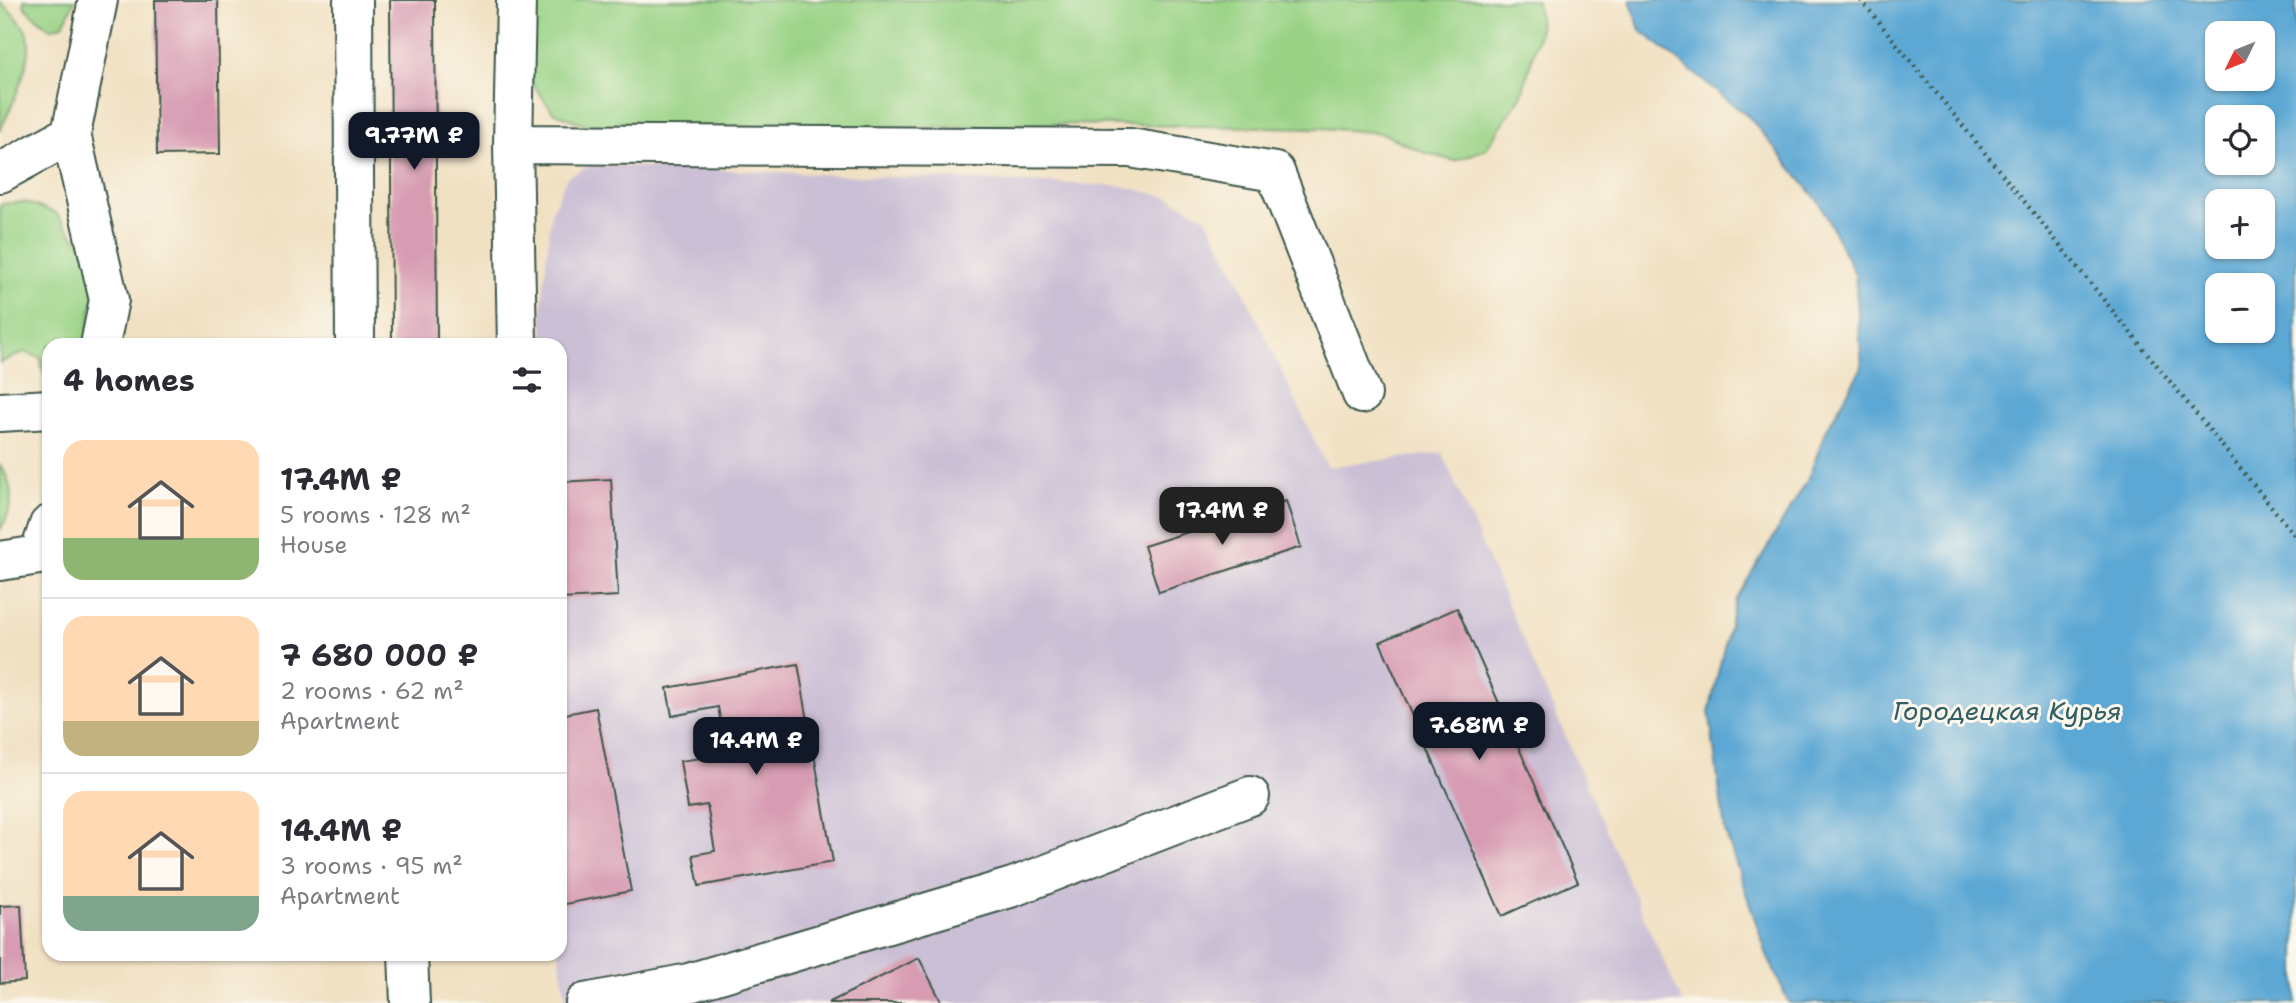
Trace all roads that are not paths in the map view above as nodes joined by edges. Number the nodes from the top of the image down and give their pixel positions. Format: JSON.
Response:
{"nodes":[{"id":1,"x":98,"y":0,"type":"edge"},
{"id":2,"x":352,"y":0,"type":"edge"},
{"id":3,"x":516,"y":0,"type":"edge"},
{"id":4,"x":71,"y":134,"type":"junction"},
{"id":5,"x":513,"y":144,"type":"junction"},
{"id":6,"x":0,"y":173,"type":"edge"},
{"id":7,"x":101,"y":338,"type":"edge"},
{"id":8,"x":355,"y":338,"type":"edge"},
{"id":9,"x":517,"y":338,"type":"edge"},
{"id":10,"x":1362,"y":394,"type":"dead end"},
{"id":11,"x":42,"y":409,"type":"edge"},
{"id":12,"x":0,"y":412,"type":"edge"},
{"id":13,"x":42,"y":547,"type":"edge"},
{"id":14,"x":0,"y":561,"type":"edge"},
{"id":15,"x":1250,"y":796,"type":"dead end"},
{"id":16,"x":408,"y":961,"type":"edge"},
{"id":17,"x":691,"y":993,"type":"edge"},
{"id":18,"x":410,"y":1003,"type":"edge"},
{"id":19,"x":585,"y":1003,"type":"edge"}],
"edges":[{"from":1,"to":4,"type":"street"},
{"from":2,"to":8,"type":"street"},
{"from":3,"to":5,"type":"street"},
{"from":4,"to":6,"type":"street"},
{"from":4,"to":7,"type":"street"},
{"from":5,"to":9,"type":"street"},
{"from":5,"to":10,"type":"street"},
{"from":11,"to":12,"type":"street"},
{"from":13,"to":14,"type":"street"},
{"from":15,"to":17,"type":"street"},
{"from":16,"to":18,"type":"street"},
{"from":17,"to":19,"type":"street"}]}
